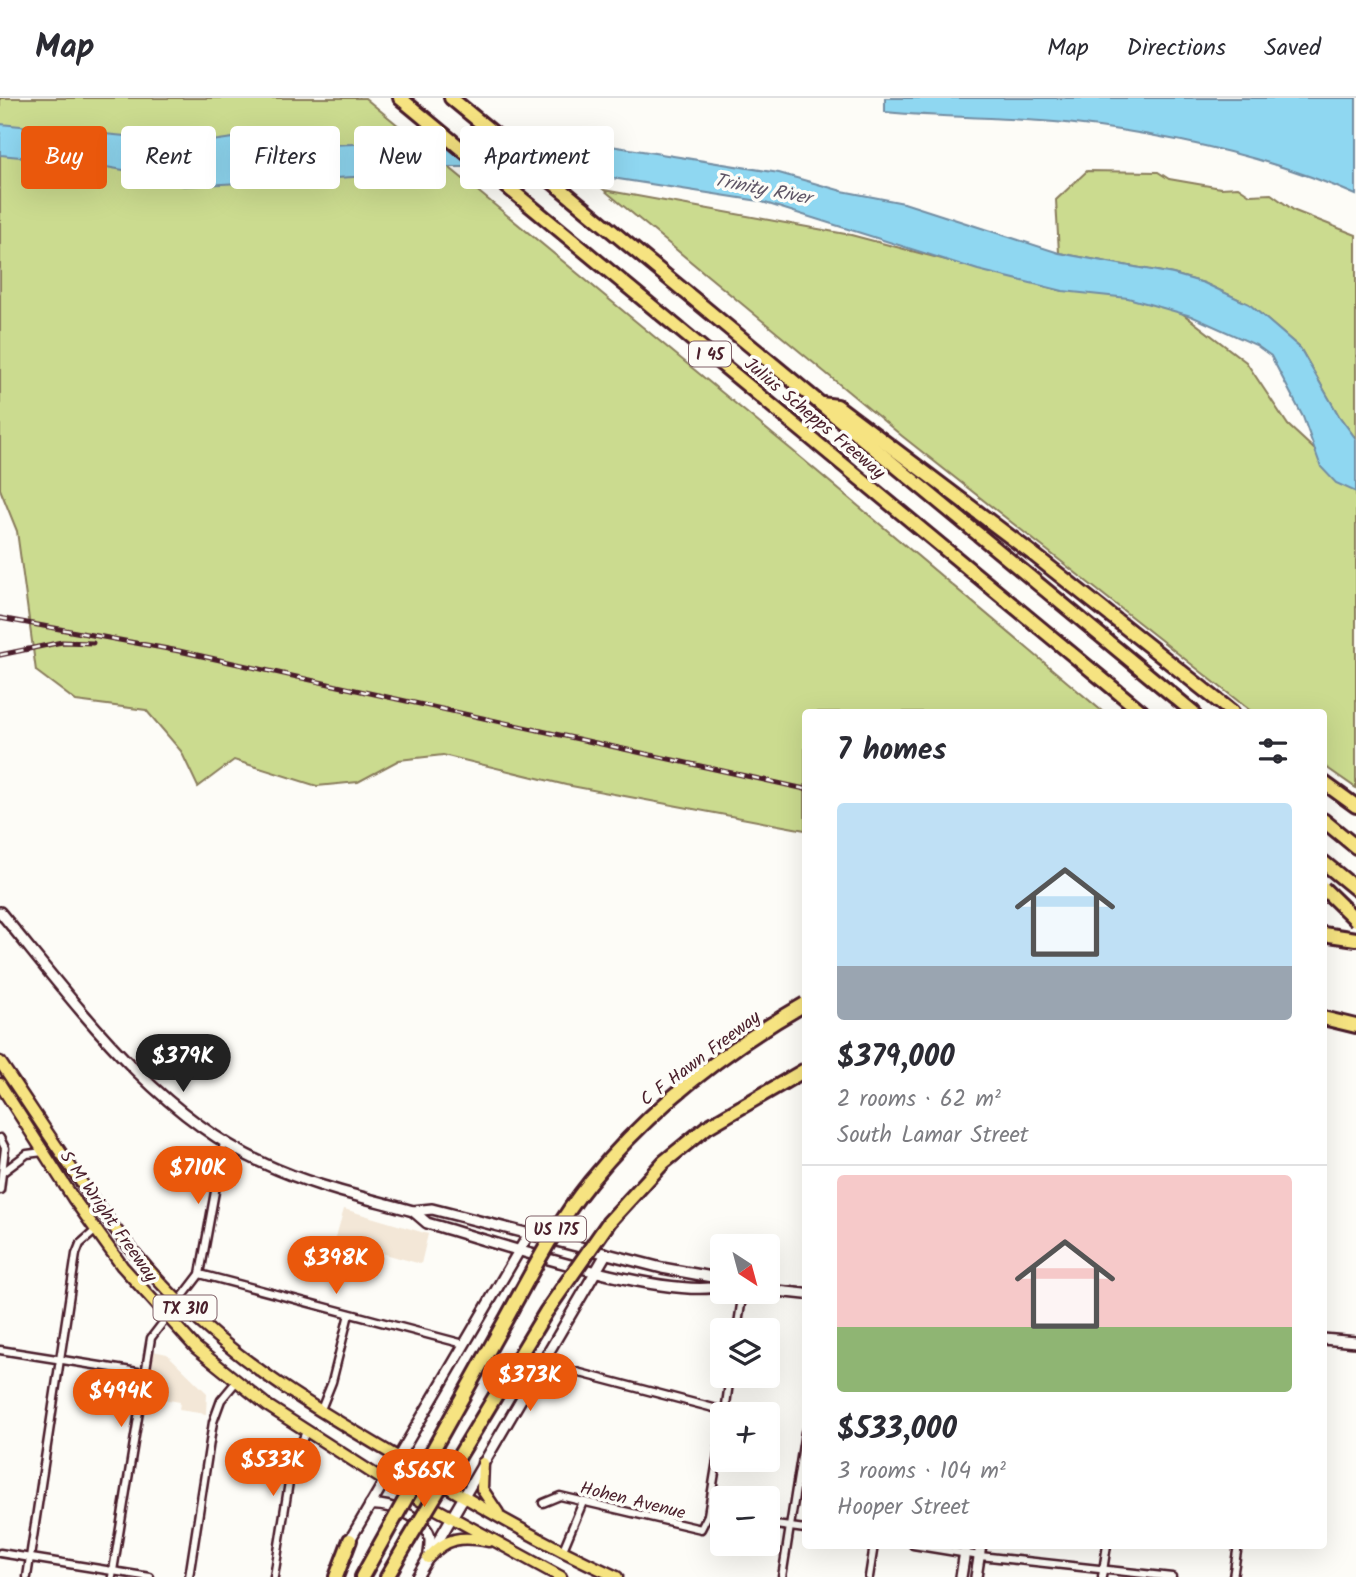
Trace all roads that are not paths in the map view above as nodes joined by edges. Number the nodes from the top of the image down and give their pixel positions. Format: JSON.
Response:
{"nodes":[{"id":1,"x":400,"y":98,"type":"edge"},
{"id":2,"x":451,"y":98,"type":"edge"},
{"id":3,"x":821,"y":404,"type":"junction"},
{"id":4,"x":1139,"y":709,"type":"edge"},
{"id":5,"x":1189,"y":709,"type":"edge"},
{"id":6,"x":1228,"y":709,"type":"edge"},
{"id":7,"x":1327,"y":785,"type":"edge"},
{"id":8,"x":1356,"y":806,"type":"edge"},
{"id":9,"x":1327,"y":823,"type":"edge"},
{"id":10,"x":1356,"y":847,"type":"edge"},
{"id":11,"x":1327,"y":865,"type":"edge"},
{"id":12,"x":1356,"y":889,"type":"edge"},
{"id":13,"x":1327,"y":892,"type":"edge"},
{"id":14,"x":0,"y":912,"type":"edge"},
{"id":15,"x":1356,"y":920,"type":"edge"},
{"id":16,"x":1327,"y":935,"type":"edge"},
{"id":17,"x":1356,"y":939,"type":"edge"},
{"id":18,"x":802,"y":1006,"type":"edge"},
{"id":19,"x":1327,"y":1019,"type":"edge"},
{"id":20,"x":1356,"y":1026,"type":"edge"},
{"id":21,"x":0,"y":1062,"type":"edge"},
{"id":22,"x":802,"y":1072,"type":"edge"},
{"id":23,"x":0,"y":1084,"type":"edge"},
{"id":24,"x":0,"y":1138,"type":"edge"},
{"id":25,"x":224,"y":1142,"type":"junction"},
{"id":26,"x":45,"y":1152,"type":"junction"},
{"id":27,"x":3,"y":1172,"type":"junction"},
{"id":28,"x":0,"y":1190,"type":"edge"},
{"id":29,"x":413,"y":1211,"type":"junction"},
{"id":30,"x":96,"y":1230,"type":"junction"},
{"id":31,"x":530,"y":1233,"type":"junction"},
{"id":32,"x":520,"y":1249,"type":"junction"},
{"id":33,"x":606,"y":1254,"type":"junction"},
{"id":34,"x":597,"y":1270,"type":"junction"},
{"id":35,"x":200,"y":1274,"type":"junction"},
{"id":36,"x":710,"y":1277,"type":"edge"},
{"id":37,"x":710,"y":1290,"type":"edge"},
{"id":38,"x":780,"y":1291,"type":"edge"},
{"id":39,"x":802,"y":1294,"type":"edge"},
{"id":40,"x":179,"y":1302,"type":"junction"},
{"id":41,"x":349,"y":1314,"type":"junction"},
{"id":42,"x":165,"y":1318,"type":"junction"},
{"id":43,"x":1327,"y":1339,"type":"edge"},
{"id":44,"x":1356,"y":1342,"type":"edge"},
{"id":45,"x":464,"y":1344,"type":"junction"},
{"id":46,"x":0,"y":1350,"type":"edge"},
{"id":47,"x":60,"y":1360,"type":"junction"},
{"id":48,"x":542,"y":1363,"type":"junction"},
{"id":49,"x":144,"y":1373,"type":"junction"},
{"id":50,"x":236,"y":1382,"type":"junction"},
{"id":51,"x":710,"y":1408,"type":"edge"},
{"id":52,"x":320,"y":1412,"type":"junction"},
{"id":53,"x":306,"y":1432,"type":"junction"},
{"id":54,"x":802,"y":1451,"type":"edge"},
{"id":55,"x":398,"y":1458,"type":"junction"},
{"id":56,"x":483,"y":1463,"type":"junction"},
{"id":57,"x":715,"y":1472,"type":"edge"},
{"id":58,"x":384,"y":1481,"type":"junction"},
{"id":59,"x":462,"y":1497,"type":"junction"},
{"id":60,"x":583,"y":1502,"type":"junction"},
{"id":61,"x":543,"y":1503,"type":"dead end"},
{"id":62,"x":370,"y":1505,"type":"junction"},
{"id":63,"x":708,"y":1514,"type":"joint"},
{"id":64,"x":451,"y":1515,"type":"junction"},
{"id":65,"x":505,"y":1521,"type":"junction"},
{"id":66,"x":780,"y":1526,"type":"edge"},
{"id":67,"x":790,"y":1527,"type":"junction"},
{"id":68,"x":802,"y":1529,"type":"edge"},
{"id":69,"x":350,"y":1540,"type":"junction"},
{"id":70,"x":493,"y":1541,"type":"junction"},
{"id":71,"x":873,"y":1549,"type":"edge"},
{"id":72,"x":981,"y":1549,"type":"edge"},
{"id":73,"x":1106,"y":1549,"type":"edge"},
{"id":74,"x":1237,"y":1549,"type":"edge"},
{"id":75,"x":966,"y":1550,"type":"edge"},
{"id":76,"x":0,"y":1553,"type":"edge"},
{"id":77,"x":562,"y":1553,"type":"junction"},
{"id":78,"x":980,"y":1556,"type":"junction"},
{"id":79,"x":30,"y":1557,"type":"junction"},
{"id":80,"x":428,"y":1559,"type":"junction"},
{"id":81,"x":113,"y":1569,"type":"junction"},
{"id":82,"x":1103,"y":1573,"type":"edge"},
{"id":83,"x":27,"y":1577,"type":"edge"},
{"id":84,"x":112,"y":1577,"type":"edge"},
{"id":85,"x":150,"y":1577,"type":"edge"},
{"id":86,"x":189,"y":1577,"type":"edge"},
{"id":87,"x":274,"y":1577,"type":"edge"},
{"id":88,"x":328,"y":1577,"type":"edge"},
{"id":89,"x":336,"y":1577,"type":"edge"},
{"id":90,"x":362,"y":1577,"type":"edge"},
{"id":91,"x":387,"y":1577,"type":"edge"},
{"id":92,"x":417,"y":1577,"type":"edge"},
{"id":93,"x":561,"y":1577,"type":"edge"},
{"id":94,"x":617,"y":1577,"type":"edge"},
{"id":95,"x":782,"y":1577,"type":"edge"},
{"id":96,"x":869,"y":1577,"type":"edge"},
{"id":97,"x":961,"y":1577,"type":"edge"},
{"id":98,"x":976,"y":1577,"type":"edge"},
{"id":99,"x":1172,"y":1577,"type":"edge"},
{"id":100,"x":1233,"y":1577,"type":"edge"}],
"edges":[{"from":1,"to":4,"type":"highway","name":"Julius Schepps Freeway","number":"I 45"},
{"from":2,"to":3,"type":"highway","name":"Julius Schepps Freeway","number":"I 45"},
{"from":3,"to":5,"type":"highway","name":"Julius Schepps Freeway","number":"I 45"},
{"from":3,"to":6,"type":"highway"},
{"from":7,"to":8,"type":"highway"},
{"from":9,"to":10,"type":"highway"},
{"from":11,"to":12,"type":"highway"},
{"from":13,"to":15,"type":"highway","bridge":true},
{"from":14,"to":25,"type":"main road"},
{"from":16,"to":17,"type":"highway"},
{"from":18,"to":90,"type":"highway","name":"C F Hawn Freeway","number":"US 175","bridge":true},
{"from":19,"to":20,"type":"highway"},
{"from":21,"to":40,"type":"main road","name":"S M Wright Freeway","number":"TX 310"},
{"from":22,"to":91,"type":"highway","number":"US 175","bridge":true},
{"from":23,"to":26,"type":"main road","name":"S M Wright Freeway","number":"TX 310"},
{"from":24,"to":27,"type":"street"},
{"from":25,"to":29,"type":"main road"},
{"from":25,"to":35,"type":"street"},
{"from":26,"to":27,"type":"street"},
{"from":26,"to":30,"type":"main road","name":"S M Wright Freeway","number":"TX 310"},
{"from":27,"to":28,"type":"street"},
{"from":29,"to":31,"type":"main road"},
{"from":29,"to":32,"type":"main road"},
{"from":30,"to":42,"type":"main road","name":"S M Wright Freeway","number":"TX 310"},
{"from":30,"to":47,"type":"street"},
{"from":31,"to":32,"type":"main road"},
{"from":31,"to":33,"type":"main road"},
{"from":32,"to":34,"type":"main road"},
{"from":32,"to":45,"type":"main road"},
{"from":33,"to":34,"type":"main road"},
{"from":33,"to":36,"type":"main road"},
{"from":34,"to":37,"type":"main road"},
{"from":34,"to":48,"type":"main road"},
{"from":35,"to":40,"type":"street"},
{"from":35,"to":41,"type":"street"},
{"from":38,"to":39,"type":"main road"},
{"from":40,"to":42,"type":"street"},
{"from":40,"to":52,"type":"main road","name":"S M Wright Freeway","number":"TX 310"},
{"from":41,"to":45,"type":"street"},
{"from":41,"to":52,"type":"street"},
{"from":42,"to":49,"type":"street"},
{"from":42,"to":50,"type":"main road","name":"S M Wright Freeway","number":"TX 310"},
{"from":43,"to":44,"type":"main road"},
{"from":45,"to":55,"type":"main road"},
{"from":46,"to":47,"type":"street"},
{"from":47,"to":49,"type":"street"},
{"from":47,"to":79,"type":"street"},
{"from":48,"to":51,"type":"street"},
{"from":48,"to":56,"type":"main road"},
{"from":49,"to":81,"type":"street"},
{"from":50,"to":53,"type":"main road","name":"S M Wright Freeway","number":"TX 310"},
{"from":50,"to":86,"type":"street"},
{"from":52,"to":55,"type":"main road","name":"S M Wright Freeway","number":"TX 310"},
{"from":53,"to":58,"type":"main road","name":"S M Wright Freeway","number":"TX 310"},
{"from":53,"to":87,"type":"street"},
{"from":54,"to":67,"type":"street"},
{"from":55,"to":58,"type":"main road"},
{"from":55,"to":59,"type":"main road","name":"S M Wright Freeway","number":"TX 310"},
{"from":56,"to":59,"type":"main road"},
{"from":56,"to":65,"type":"main road"},
{"from":57,"to":63,"type":"street"},
{"from":58,"to":62,"type":"main road"},
{"from":58,"to":64,"type":"main road","name":"S M Wright Freeway","number":"TX 310"},
{"from":59,"to":64,"type":"main road"},
{"from":59,"to":65,"type":"main road","name":"S M Wright Freeway","number":"TX 310"},
{"from":60,"to":61,"type":"street","name":"Hohen Avenue"},
{"from":60,"to":63,"type":"street","name":"Hohen Avenue"},
{"from":60,"to":77,"type":"street"},
{"from":62,"to":69,"type":"main road"},
{"from":62,"to":80,"type":"main road"},
{"from":64,"to":70,"type":"main road","name":"S M Wright Freeway","number":"TX 310"},
{"from":64,"to":80,"type":"main road"},
{"from":65,"to":77,"type":"main road","name":"S M Wright Freeway","number":"TX 310"},
{"from":66,"to":67,"type":"street"},
{"from":67,"to":68,"type":"street"},
{"from":67,"to":95,"type":"street"},
{"from":69,"to":88,"type":"main road"},
{"from":69,"to":89,"type":"highway"},
{"from":70,"to":80,"type":"main road"},
{"from":70,"to":93,"type":"main road","name":"S M Wright Freeway","number":"TX 310"},
{"from":71,"to":96,"type":"street"},
{"from":72,"to":78,"type":"main road"},
{"from":73,"to":82,"type":"street"},
{"from":74,"to":100,"type":"street"},
{"from":75,"to":78,"type":"street"},
{"from":75,"to":97,"type":"main road"},
{"from":76,"to":79,"type":"street"},
{"from":77,"to":94,"type":"main road","name":"S M Wright Freeway","number":"TX 310"},
{"from":78,"to":82,"type":"street"},
{"from":78,"to":98,"type":"main road"},
{"from":79,"to":81,"type":"street"},
{"from":79,"to":83,"type":"street"},
{"from":80,"to":92,"type":"main road"},
{"from":81,"to":84,"type":"street"},
{"from":81,"to":85,"type":"street"},
{"from":82,"to":99,"type":"street"}]}
